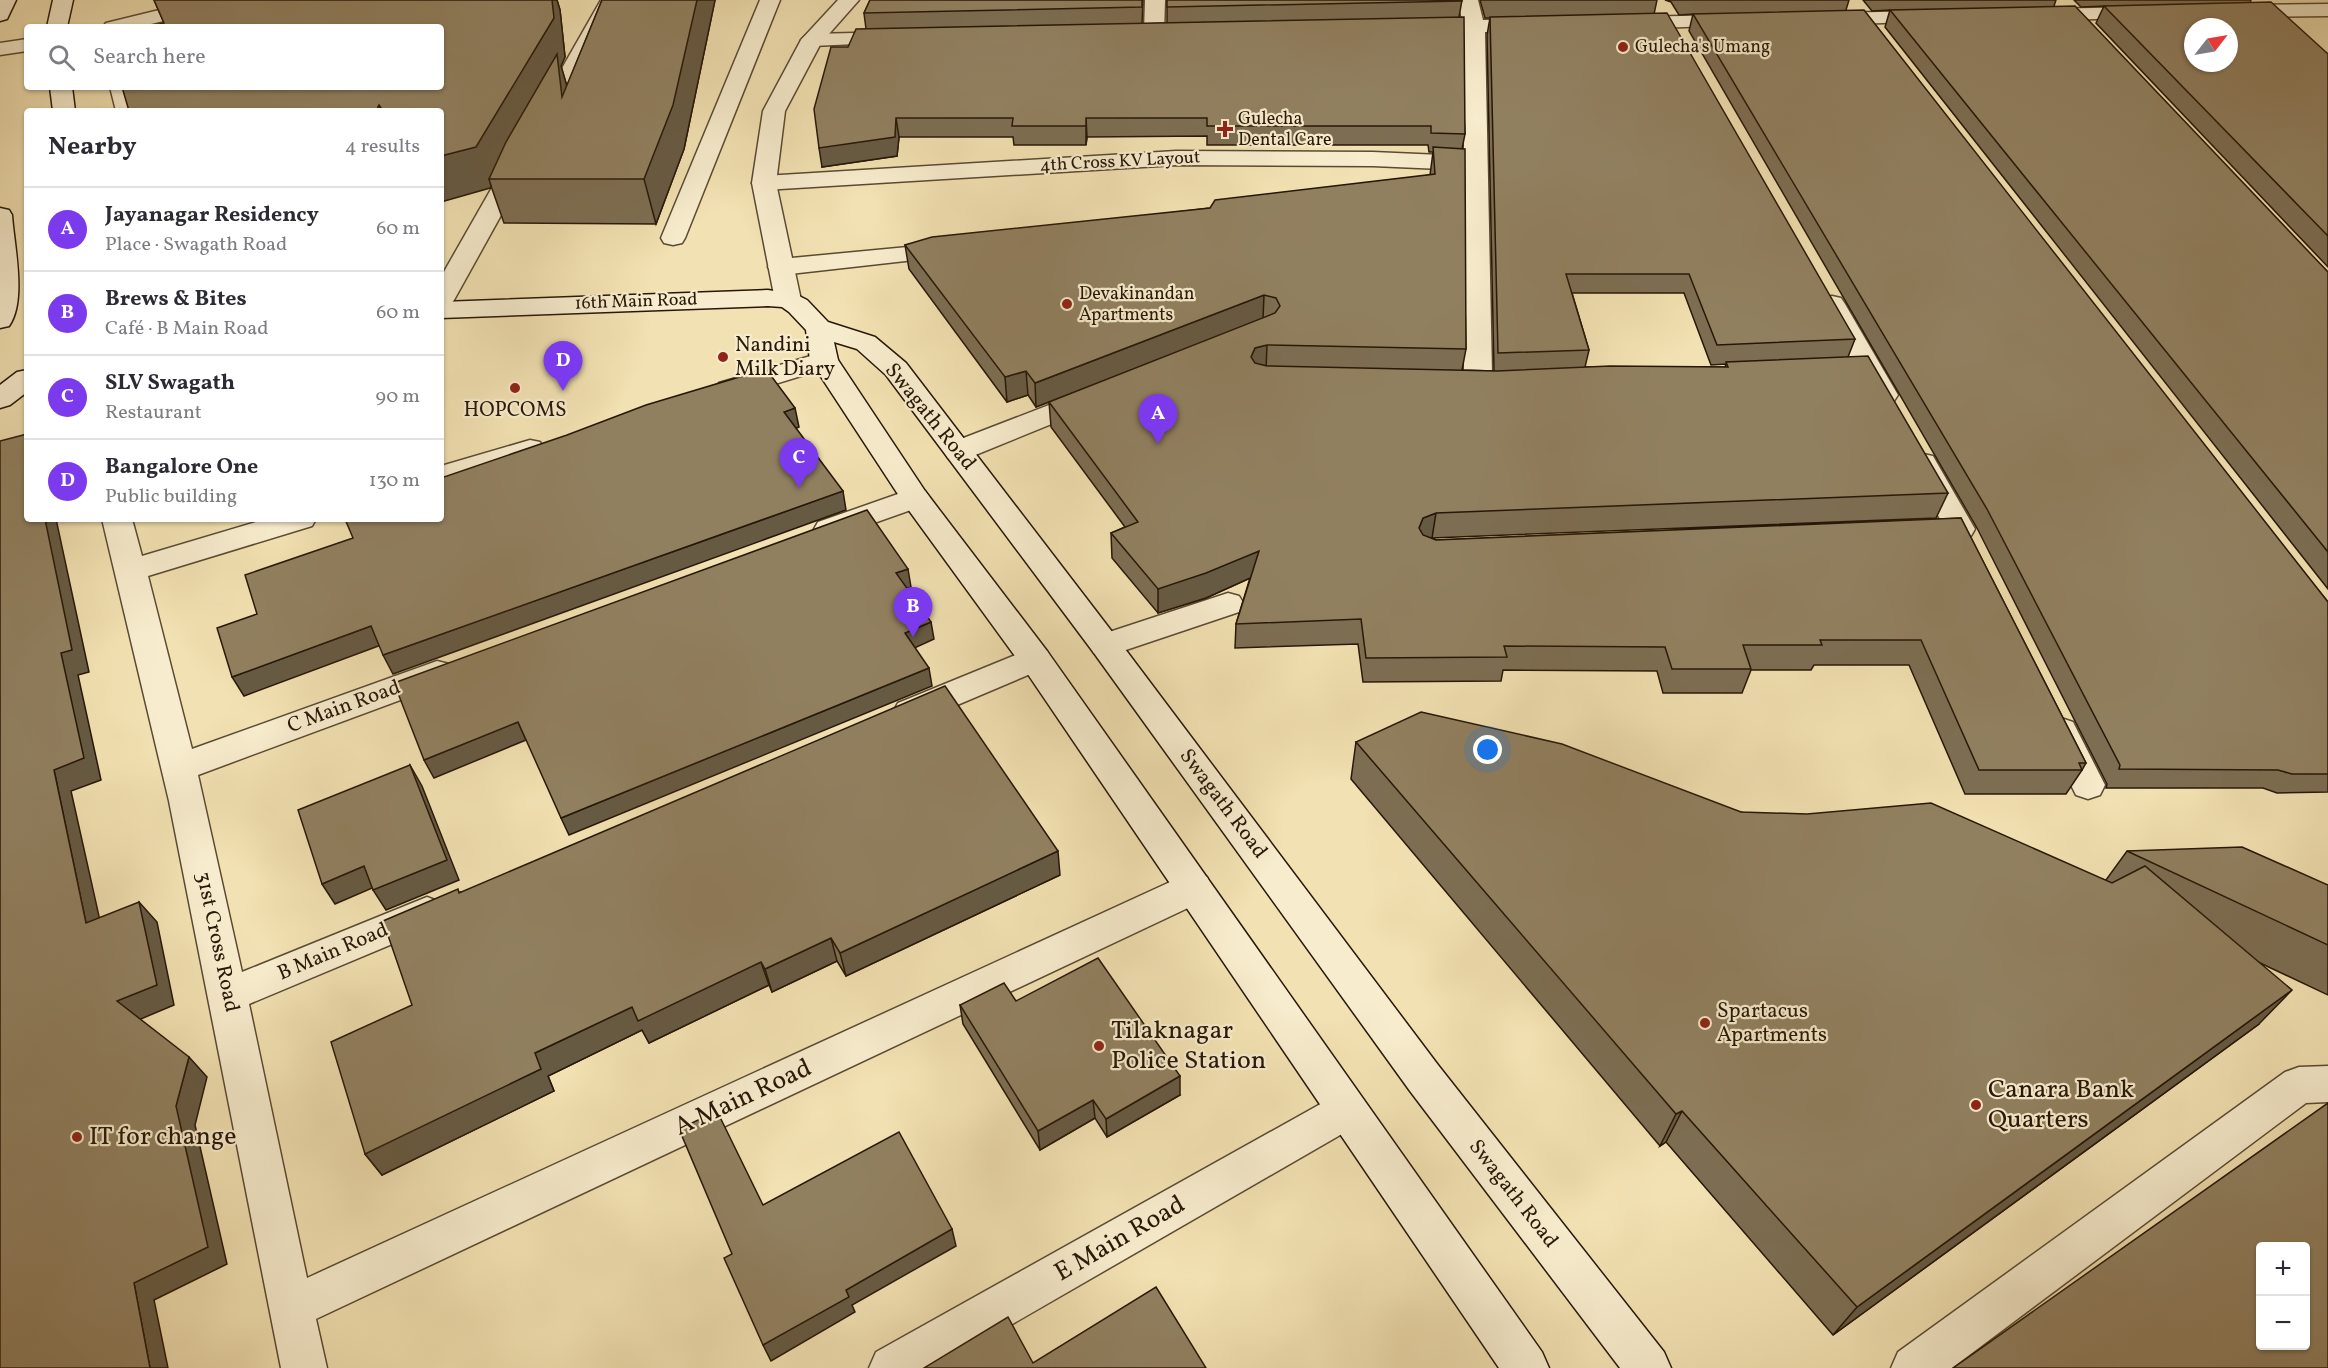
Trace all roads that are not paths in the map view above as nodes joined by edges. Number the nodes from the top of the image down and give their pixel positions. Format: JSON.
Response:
{"nodes":[{"id":1,"x":6,"y":0,"type":"edge"},
{"id":2,"x":63,"y":0,"type":"edge"},
{"id":3,"x":225,"y":0,"type":"edge"},
{"id":4,"x":611,"y":0,"type":"edge"},
{"id":5,"x":770,"y":0,"type":"edge"},
{"id":6,"x":849,"y":0,"type":"edge"},
{"id":7,"x":1155,"y":0,"type":"edge"},
{"id":8,"x":1468,"y":0,"type":"edge"},
{"id":9,"x":2261,"y":5,"type":"edge"},
{"id":10,"x":2067,"y":7,"type":"edge"},
{"id":11,"x":2328,"y":10,"type":"edge"},
{"id":12,"x":2222,"y":12,"type":"edge"},
{"id":13,"x":2165,"y":13,"type":"edge"},
{"id":14,"x":0,"y":15,"type":"edge"},
{"id":15,"x":2016,"y":15,"type":"edge"},
{"id":16,"x":1958,"y":17,"type":"edge"},
{"id":17,"x":1865,"y":19,"type":"edge"},
{"id":18,"x":1807,"y":20,"type":"edge"},
{"id":19,"x":1750,"y":21,"type":"edge"},
{"id":20,"x":1670,"y":22,"type":"edge"},
{"id":21,"x":58,"y":24,"type":"edge"},
{"id":22,"x":125,"y":24,"type":"edge"},
{"id":23,"x":1612,"y":24,"type":"edge"},
{"id":24,"x":1555,"y":25,"type":"edge"},
{"id":25,"x":1474,"y":26,"type":"junction"},
{"id":26,"x":1403,"y":28,"type":"edge"},
{"id":27,"x":1178,"y":32,"type":"edge"},
{"id":28,"x":2090,"y":32,"type":"edge"},
{"id":29,"x":1131,"y":33,"type":"edge"},
{"id":30,"x":1154,"y":33,"type":"junction"},
{"id":31,"x":2293,"y":34,"type":"edge"},
{"id":32,"x":918,"y":38,"type":"edge"},
{"id":33,"x":812,"y":40,"type":"junction"},
{"id":34,"x":24,"y":45,"type":"edge"},
{"id":35,"x":0,"y":49,"type":"edge"},
{"id":36,"x":61,"y":90,"type":"edge"},
{"id":37,"x":122,"y":90,"type":"edge"},
{"id":38,"x":64,"y":108,"type":"edge"},
{"id":39,"x":126,"y":108,"type":"edge"},
{"id":40,"x":1477,"y":163,"type":"junction"},
{"id":41,"x":764,"y":183,"type":"junction"},
{"id":42,"x":0,"y":215,"type":"edge"},
{"id":43,"x":673,"y":238,"type":"dead end"},
{"id":44,"x":968,"y":248,"type":"edge"},
{"id":45,"x":782,"y":267,"type":"junction"},
{"id":46,"x":1816,"y":277,"type":"edge"},
{"id":47,"x":444,"y":295,"type":"edge"},
{"id":48,"x":788,"y":300,"type":"junction"},
{"id":49,"x":444,"y":310,"type":"edge"},
{"id":50,"x":0,"y":320,"type":"edge"},
{"id":51,"x":822,"y":344,"type":"junction"},
{"id":52,"x":24,"y":380,"type":"edge"},
{"id":53,"x":1539,"y":383,"type":"edge"},
{"id":54,"x":1456,"y":385,"type":"edge"},
{"id":55,"x":1492,"y":385,"type":"junction"},
{"id":56,"x":1122,"y":386,"type":"edge"},
{"id":57,"x":700,"y":398,"type":"edge"},
{"id":58,"x":0,"y":399,"type":"edge"},
{"id":59,"x":554,"y":442,"type":"edge"},
{"id":60,"x":958,"y":451,"type":"junction"},
{"id":61,"x":444,"y":475,"type":"edge"},
{"id":62,"x":915,"y":498,"type":"junction"},
{"id":63,"x":118,"y":522,"type":"edge"},
{"id":64,"x":291,"y":522,"type":"edge"},
{"id":65,"x":1901,"y":531,"type":"edge"},
{"id":66,"x":803,"y":538,"type":"edge"},
{"id":67,"x":132,"y":570,"type":"junction"},
{"id":68,"x":1228,"y":604,"type":"dead end"},
{"id":69,"x":1105,"y":645,"type":"junction"},
{"id":70,"x":1035,"y":659,"type":"junction"},
{"id":71,"x":469,"y":661,"type":"edge"},
{"id":72,"x":2045,"y":700,"type":"edge"},
{"id":73,"x":880,"y":724,"type":"edge"},
{"id":74,"x":179,"y":768,"type":"junction"},
{"id":75,"x":2088,"y":785,"type":"dead end"},
{"id":76,"x":1194,"y":888,"type":"junction"},
{"id":77,"x":461,"y":898,"type":"edge"},
{"id":78,"x":230,"y":995,"type":"junction"},
{"id":79,"x":2328,"y":1084,"type":"edge"},
{"id":80,"x":1347,"y":1110,"type":"junction"},
{"id":81,"x":291,"y":1308,"type":"junction"},
{"id":82,"x":304,"y":1368,"type":"edge"},
{"id":83,"x":892,"y":1368,"type":"edge"},
{"id":84,"x":1526,"y":1368,"type":"edge"},
{"id":85,"x":1648,"y":1368,"type":"edge"},
{"id":86,"x":1914,"y":1368,"type":"edge"}],
"edges":[{"from":1,"to":14,"type":"street"},
{"from":2,"to":21,"type":"street"},
{"from":3,"to":22,"type":"street"},
{"from":4,"to":47,"type":"street"},
{"from":5,"to":43,"type":"street"},
{"from":6,"to":33,"type":"street"},
{"from":7,"to":30,"type":"street"},
{"from":8,"to":25,"type":"street"},
{"from":9,"to":11,"type":"street"},
{"from":9,"to":12,"type":"street"},
{"from":9,"to":31,"type":"street"},
{"from":10,"to":13,"type":"street"},
{"from":10,"to":15,"type":"street"},
{"from":10,"to":28,"type":"street"},
{"from":16,"to":17,"type":"street"},
{"from":17,"to":18,"type":"street"},
{"from":19,"to":20,"type":"street"},
{"from":20,"to":23,"type":"street"},
{"from":24,"to":25,"type":"street"},
{"from":25,"to":26,"type":"street"},
{"from":25,"to":40,"type":"street"},
{"from":27,"to":30,"type":"street"},
{"from":29,"to":30,"type":"street"},
{"from":32,"to":33,"type":"street"},
{"from":33,"to":41,"type":"street"},
{"from":34,"to":35,"type":"street"},
{"from":36,"to":38,"type":"street"},
{"from":37,"to":39,"type":"street"},
{"from":40,"to":41,"type":"street","name":"4th Cross KV Layout"},
{"from":40,"to":55,"type":"street"},
{"from":41,"to":45,"type":"street"},
{"from":42,"to":50,"type":"street"},
{"from":44,"to":45,"type":"street"},
{"from":45,"to":48,"type":"street"},
{"from":46,"to":65,"type":"street"},
{"from":48,"to":49,"type":"street","name":"16th Main Road"},
{"from":48,"to":51,"type":"street"},
{"from":51,"to":57,"type":"street"},
{"from":51,"to":60,"type":"street","name":"Swagath Road"},
{"from":51,"to":62,"type":"street"},
{"from":52,"to":58,"type":"street"},
{"from":53,"to":55,"type":"street"},
{"from":54,"to":55,"type":"street"},
{"from":56,"to":60,"type":"street"},
{"from":59,"to":61,"type":"street"},
{"from":60,"to":69,"type":"street","name":"Swagath Road"},
{"from":62,"to":66,"type":"street"},
{"from":62,"to":70,"type":"street"},
{"from":63,"to":67,"type":"street","name":"31st Cross Road"},
{"from":64,"to":67,"type":"street"},
{"from":67,"to":74,"type":"street","name":"31st Cross Road"},
{"from":68,"to":69,"type":"street"},
{"from":69,"to":85,"type":"street","name":"Swagath Road"},
{"from":70,"to":73,"type":"street"},
{"from":70,"to":76,"type":"street"},
{"from":71,"to":74,"type":"street","name":"C Main Road"},
{"from":72,"to":75,"type":"street"},
{"from":74,"to":78,"type":"street","name":"31st Cross Road"},
{"from":76,"to":80,"type":"street"},
{"from":76,"to":81,"type":"street","name":"A Main Road"},
{"from":77,"to":78,"type":"street","name":"B Main Road"},
{"from":78,"to":81,"type":"street","name":"31st Cross Road"},
{"from":79,"to":86,"type":"street"},
{"from":80,"to":83,"type":"street","name":"E Main Road"},
{"from":80,"to":84,"type":"street"},
{"from":81,"to":82,"type":"street","name":"31st Cross Road"}]}
